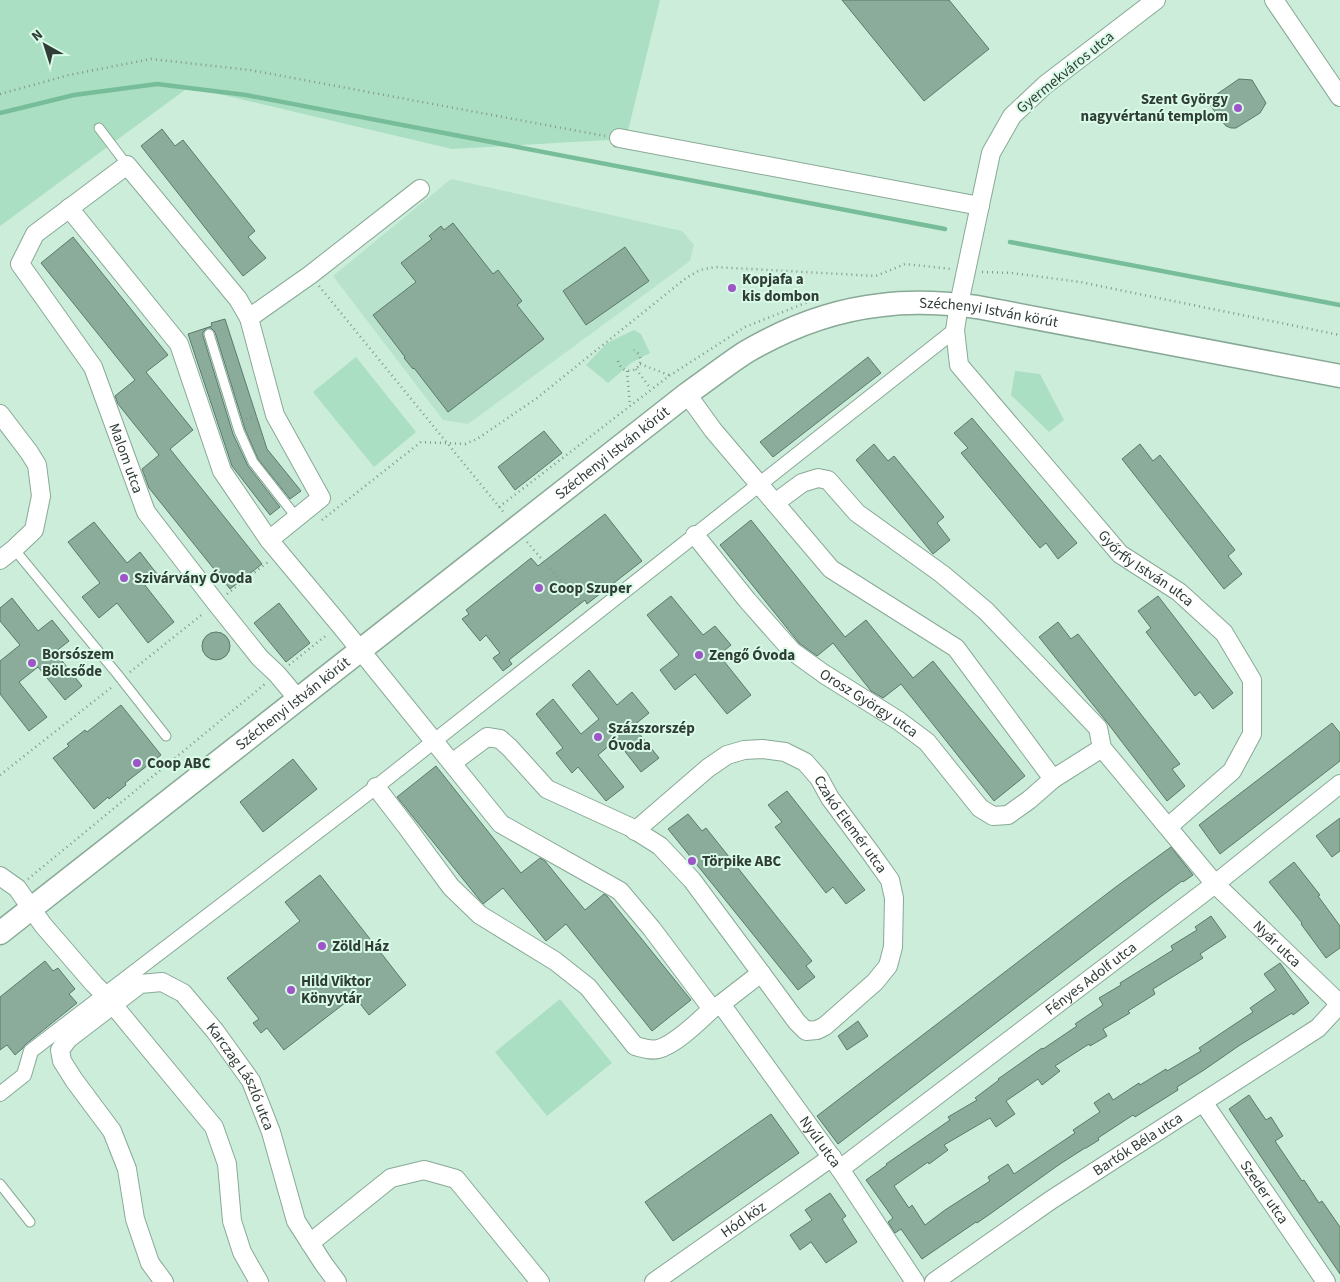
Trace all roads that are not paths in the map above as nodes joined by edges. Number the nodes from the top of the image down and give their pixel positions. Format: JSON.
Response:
{"nodes":[{"id":1,"x":1156,"y":0,"type":"edge"},
{"id":2,"x":1274,"y":0,"type":"edge"},
{"id":3,"x":1340,"y":97,"type":"edge"},
{"id":4,"x":99,"y":128,"type":"dead end"},
{"id":5,"x":619,"y":138,"type":"road end"},
{"id":6,"x":126,"y":165,"type":"junction"},
{"id":7,"x":420,"y":189,"type":"dead end"},
{"id":8,"x":980,"y":206,"type":"junction"},
{"id":9,"x":69,"y":208,"type":"junction"},
{"id":10,"x":958,"y":304,"type":"junction"},
{"id":11,"x":249,"y":318,"type":"junction"},
{"id":12,"x":956,"y":330,"type":"junction"},
{"id":13,"x":208,"y":334,"type":"dead end"},
{"id":14,"x":1340,"y":376,"type":"edge"},
{"id":15,"x":687,"y":394,"type":"junction"},
{"id":16,"x":0,"y":414,"type":"edge"},
{"id":17,"x":760,"y":484,"type":"junction"},
{"id":18,"x":775,"y":503,"type":"junction"},
{"id":19,"x":297,"y":518,"type":"junction"},
{"id":20,"x":695,"y":535,"type":"junction"},
{"id":21,"x":274,"y":546,"type":"junction"},
{"id":22,"x":14,"y":549,"type":"junction"},
{"id":23,"x":0,"y":560,"type":"edge"},
{"id":24,"x":360,"y":651,"type":"junction"},
{"id":25,"x":298,"y":700,"type":"junction"},
{"id":26,"x":166,"y":736,"type":"dead end"},
{"id":27,"x":435,"y":741,"type":"junction"},
{"id":28,"x":1102,"y":748,"type":"junction"},
{"id":29,"x":452,"y":763,"type":"junction"},
{"id":30,"x":1053,"y":779,"type":"junction"},
{"id":31,"x":1340,"y":784,"type":"edge"},
{"id":32,"x":376,"y":787,"type":"junction"},
{"id":33,"x":1168,"y":827,"type":"junction"},
{"id":34,"x":636,"y":831,"type":"junction"},
{"id":35,"x":0,"y":876,"type":"edge"},
{"id":36,"x":1215,"y":884,"type":"junction"},
{"id":37,"x":32,"y":908,"type":"junction"},
{"id":38,"x":0,"y":933,"type":"edge"},
{"id":39,"x":760,"y":973,"type":"junction"},
{"id":40,"x":109,"y":1000,"type":"junction"},
{"id":41,"x":1340,"y":1004,"type":"edge"},
{"id":42,"x":717,"y":1007,"type":"junction"},
{"id":43,"x":0,"y":1094,"type":"edge"},
{"id":44,"x":1202,"y":1102,"type":"junction"},
{"id":45,"x":836,"y":1163,"type":"junction"},
{"id":46,"x":0,"y":1184,"type":"edge"},
{"id":47,"x":30,"y":1222,"type":"dead end"},
{"id":48,"x":310,"y":1243,"type":"junction"},
{"id":49,"x":164,"y":1282,"type":"edge"},
{"id":50,"x":259,"y":1282,"type":"edge"},
{"id":51,"x":337,"y":1282,"type":"edge"},
{"id":52,"x":540,"y":1282,"type":"edge"},
{"id":53,"x":654,"y":1282,"type":"edge"},
{"id":54,"x":915,"y":1282,"type":"edge"},
{"id":55,"x":934,"y":1282,"type":"edge"},
{"id":56,"x":1326,"y":1282,"type":"edge"}],
"edges":[{"from":1,"to":8,"type":"street","name":"Gyermekváros utca"},
{"from":2,"to":3,"type":"street"},
{"from":4,"to":6,"type":"lane"},
{"from":5,"to":8,"type":"street"},
{"from":6,"to":9,"type":"street","name":"Malom utca"},
{"from":6,"to":11,"type":"street"},
{"from":7,"to":11,"type":"street"},
{"from":8,"to":10,"type":"street","name":"Gyermekváros utca"},
{"from":9,"to":21,"type":"street"},
{"from":9,"to":25,"type":"street","name":"Malom utca"},
{"from":10,"to":12,"type":"street","name":"Győrffy István utca"},
{"from":10,"to":14,"type":"street","name":"Széchenyi István körút"},
{"from":10,"to":15,"type":"street","name":"Széchenyi István körút"},
{"from":11,"to":19,"type":"street"},
{"from":12,"to":17,"type":"street"},
{"from":12,"to":33,"type":"street","name":"Győrffy István utca"},
{"from":13,"to":19,"type":"lane"},
{"from":15,"to":17,"type":"street"},
{"from":15,"to":24,"type":"street","name":"Széchenyi István körút"},
{"from":16,"to":22,"type":"street"},
{"from":17,"to":18,"type":"street"},
{"from":17,"to":20,"type":"street"},
{"from":18,"to":28,"type":"street"},
{"from":18,"to":30,"type":"street"},
{"from":19,"to":21,"type":"street"},
{"from":20,"to":27,"type":"street"},
{"from":20,"to":30,"type":"street","name":"Orosz György utca"},
{"from":21,"to":24,"type":"street"},
{"from":22,"to":23,"type":"street"},
{"from":22,"to":26,"type":"lane"},
{"from":24,"to":25,"type":"street","name":"Széchenyi István körút"},
{"from":24,"to":27,"type":"street"},
{"from":25,"to":37,"type":"street","name":"Széchenyi István körút"},
{"from":27,"to":29,"type":"street"},
{"from":27,"to":32,"type":"street"},
{"from":28,"to":30,"type":"street","name":"Orosz György utca"},
{"from":28,"to":33,"type":"street"},
{"from":29,"to":34,"type":"street","name":"Czakó Elemér utca"},
{"from":29,"to":42,"type":"street"},
{"from":31,"to":36,"type":"street","name":"Fényes Adolf utca"},
{"from":32,"to":40,"type":"street"},
{"from":32,"to":42,"type":"street"},
{"from":33,"to":36,"type":"street"},
{"from":34,"to":39,"type":"street","name":"Czakó Elemér utca"},
{"from":34,"to":39,"type":"street","name":"Czakó Elemér utca"},
{"from":35,"to":37,"type":"street"},
{"from":36,"to":41,"type":"street","name":"Nyár utca"},
{"from":36,"to":45,"type":"street","name":"Fényes Adolf utca"},
{"from":37,"to":38,"type":"street","name":"Széchenyi István körút"},
{"from":37,"to":40,"type":"street"},
{"from":39,"to":42,"type":"street"},
{"from":40,"to":43,"type":"street"},
{"from":40,"to":48,"type":"street","name":"Karczag László utca"},
{"from":40,"to":49,"type":"street","name":"Karczag László utca"},
{"from":40,"to":50,"type":"street"},
{"from":41,"to":44,"type":"street","name":"Bartók Béla utca"},
{"from":42,"to":45,"type":"street","name":"Nyúl utca"},
{"from":44,"to":55,"type":"street","name":"Bartók Béla utca"},
{"from":44,"to":56,"type":"street","name":"Szeder utca"},
{"from":45,"to":53,"type":"street","name":"Hód köz"},
{"from":45,"to":54,"type":"street","name":"Nyúl utca"},
{"from":46,"to":47,"type":"lane"},
{"from":48,"to":51,"type":"street","name":"Karczag László utca"},
{"from":48,"to":52,"type":"street"}]}
